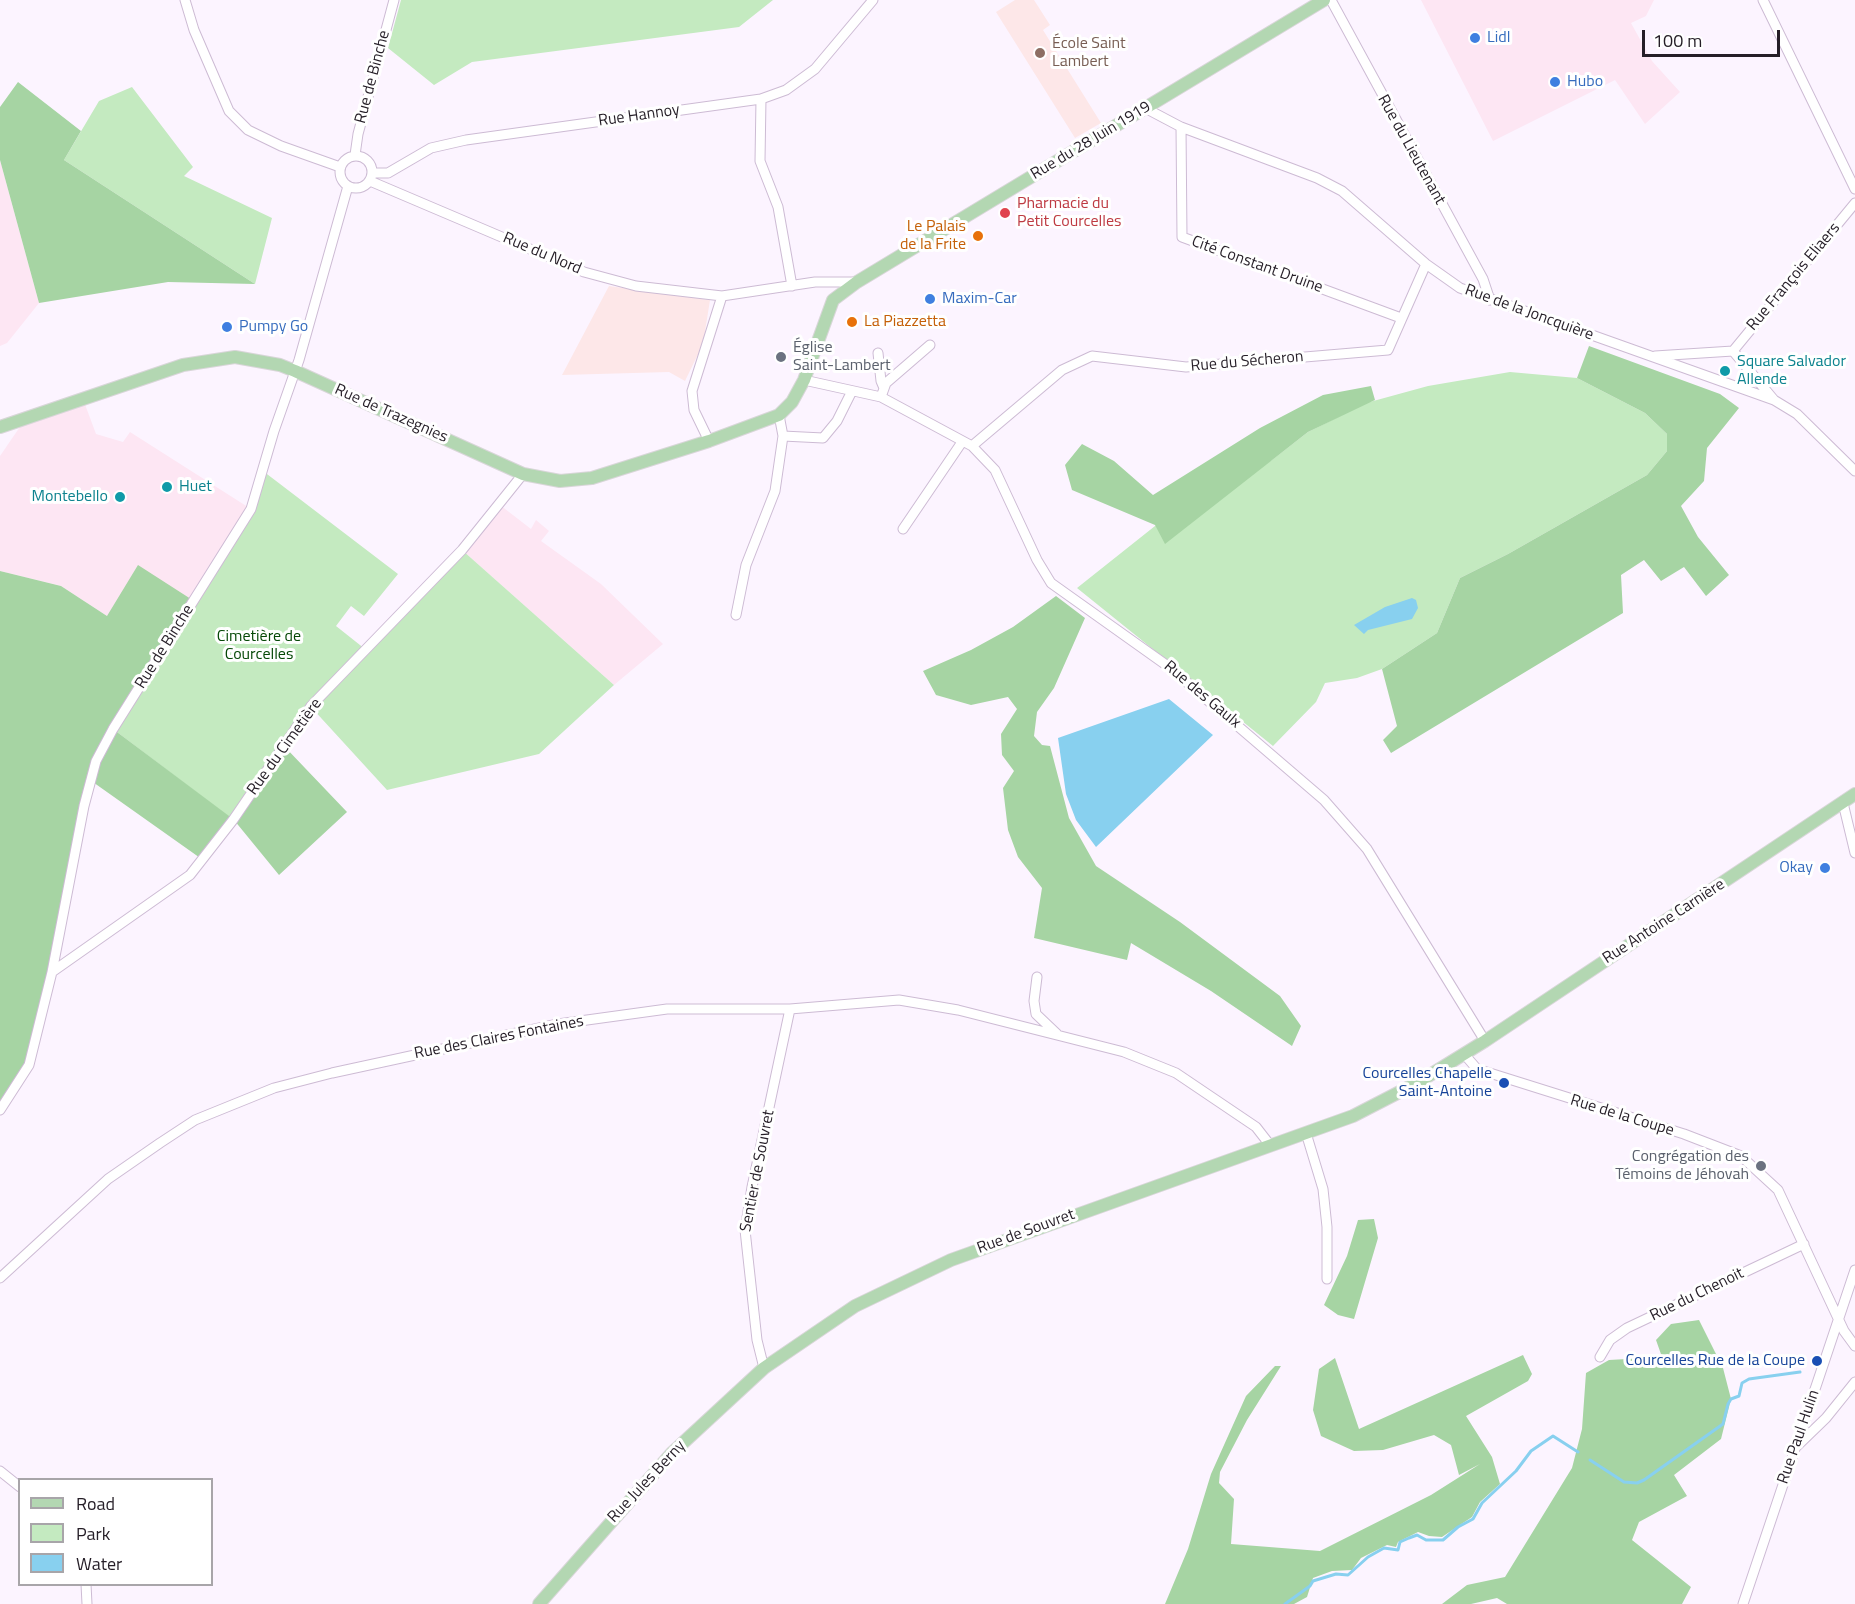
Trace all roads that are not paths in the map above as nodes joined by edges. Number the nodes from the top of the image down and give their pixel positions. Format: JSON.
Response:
{"nodes":[{"id":1,"x":185,"y":0,"type":"edge"},
{"id":2,"x":394,"y":0,"type":"edge"},
{"id":3,"x":873,"y":0,"type":"edge"},
{"id":4,"x":1324,"y":0,"type":"edge"},
{"id":5,"x":1331,"y":0,"type":"edge"},
{"id":6,"x":1763,"y":0,"type":"edge"},
{"id":7,"x":761,"y":99,"type":"junction"},
{"id":8,"x":1145,"y":108,"type":"junction"},
{"id":9,"x":1181,"y":127,"type":"junction"},
{"id":10,"x":355,"y":155,"type":"junction"},
{"id":11,"x":340,"y":167,"type":"junction"},
{"id":12,"x":371,"y":177,"type":"junction"},
{"id":13,"x":348,"y":186,"type":"junction"},
{"id":14,"x":1855,"y":189,"type":"edge"},
{"id":15,"x":1855,"y":203,"type":"edge"},
{"id":16,"x":1426,"y":264,"type":"junction"},
{"id":17,"x":857,"y":282,"type":"junction"},
{"id":18,"x":792,"y":286,"type":"junction"},
{"id":19,"x":722,"y":296,"type":"junction"},
{"id":20,"x":1490,"y":300,"type":"junction"},
{"id":21,"x":1401,"y":318,"type":"junction"},
{"id":22,"x":930,"y":345,"type":"dead end"},
{"id":23,"x":1733,"y":351,"type":"junction"},
{"id":24,"x":878,"y":353,"type":"dead end"},
{"id":25,"x":1649,"y":357,"type":"junction"},
{"id":26,"x":295,"y":371,"type":"junction"},
{"id":27,"x":804,"y":380,"type":"junction"},
{"id":28,"x":852,"y":391,"type":"junction"},
{"id":29,"x":883,"y":392,"type":"junction"},
{"id":30,"x":1774,"y":400,"type":"junction"},
{"id":31,"x":780,"y":415,"type":"junction"},
{"id":32,"x":0,"y":427,"type":"edge"},
{"id":33,"x":783,"y":436,"type":"junction"},
{"id":34,"x":709,"y":441,"type":"junction"},
{"id":35,"x":962,"y":442,"type":"junction"},
{"id":36,"x":972,"y":446,"type":"junction"},
{"id":37,"x":1855,"y":471,"type":"edge"},
{"id":38,"x":523,"y":474,"type":"junction"},
{"id":39,"x":903,"y":529,"type":"dead end"},
{"id":40,"x":736,"y":615,"type":"dead end"},
{"id":41,"x":1855,"y":794,"type":"edge"},
{"id":42,"x":1843,"y":803,"type":"junction"},
{"id":43,"x":1855,"y":853,"type":"edge"},
{"id":44,"x":52,"y":972,"type":"junction"},
{"id":45,"x":1037,"y":977,"type":"dead end"},
{"id":46,"x":790,"y":1009,"type":"junction"},
{"id":47,"x":1059,"y":1035,"type":"junction"},
{"id":48,"x":1485,"y":1041,"type":"junction"},
{"id":49,"x":1464,"y":1054,"type":"junction"},
{"id":50,"x":0,"y":1110,"type":"edge"},
{"id":51,"x":1306,"y":1133,"type":"junction"},
{"id":52,"x":1270,"y":1146,"type":"junction"},
{"id":53,"x":1804,"y":1244,"type":"junction"},
{"id":54,"x":1855,"y":1270,"type":"edge"},
{"id":55,"x":0,"y":1278,"type":"edge"},
{"id":56,"x":1327,"y":1279,"type":"dead end"},
{"id":57,"x":1839,"y":1317,"type":"junction"},
{"id":58,"x":1855,"y":1346,"type":"edge"},
{"id":59,"x":1600,"y":1357,"type":"dead end"},
{"id":60,"x":764,"y":1368,"type":"junction"},
{"id":61,"x":1855,"y":1382,"type":"edge"},
{"id":62,"x":1795,"y":1449,"type":"junction"},
{"id":63,"x":0,"y":1471,"type":"edge"},
{"id":64,"x":18,"y":1485,"type":"edge"},
{"id":65,"x":86,"y":1586,"type":"edge"},
{"id":66,"x":87,"y":1604,"type":"edge"},
{"id":67,"x":539,"y":1604,"type":"edge"},
{"id":68,"x":1743,"y":1604,"type":"edge"}],
"edges":[{"from":1,"to":11,"type":"street"},
{"from":2,"to":10,"type":"street","name":"Rue de Binche"},
{"from":3,"to":7,"type":"street","name":"Rue Hannoy"},
{"from":4,"to":8,"type":"main road","name":"Rue du 28 Juin 1919"},
{"from":5,"to":20,"type":"street","name":"Rue du Lieutenant"},
{"from":6,"to":14,"type":"street"},
{"from":7,"to":12,"type":"street","name":"Rue Hannoy"},
{"from":7,"to":18,"type":"street"},
{"from":8,"to":9,"type":"street","name":"Rue de la Joncquière"},
{"from":8,"to":17,"type":"main road","name":"Rue du 28 Juin 1919"},
{"from":9,"to":16,"type":"street","name":"Rue de la Joncquière"},
{"from":9,"to":21,"type":"street","name":"Cité Constant Druine"},
{"from":10,"to":11,"type":"street"},
{"from":10,"to":12,"type":"street"},
{"from":11,"to":13,"type":"street"},
{"from":12,"to":13,"type":"street"},
{"from":12,"to":19,"type":"street","name":"Rue du Nord"},
{"from":13,"to":26,"type":"street","name":"Rue de Binche"},
{"from":15,"to":23,"type":"street","name":"Rue François Eliaers"},
{"from":16,"to":20,"type":"street","name":"Rue de la Joncquière"},
{"from":16,"to":21,"type":"street","name":"Rue du Sécheron"},
{"from":17,"to":18,"type":"street","name":"Rue du Nord"},
{"from":17,"to":27,"type":"main road","name":"Rue du 28 Juin 1919"},
{"from":18,"to":19,"type":"street","name":"Rue du Nord"},
{"from":19,"to":34,"type":"street"},
{"from":20,"to":25,"type":"street","name":"Rue de la Joncquière"},
{"from":21,"to":36,"type":"street","name":"Rue du Sécheron"},
{"from":22,"to":29,"type":"street"},
{"from":23,"to":25,"type":"street"},
{"from":23,"to":30,"type":"street"},
{"from":24,"to":29,"type":"street"},
{"from":25,"to":30,"type":"street","name":"Rue de la Joncquière"},
{"from":26,"to":32,"type":"main road","name":"Rue de Trazegnies"},
{"from":26,"to":38,"type":"main road","name":"Rue de Trazegnies"},
{"from":26,"to":44,"type":"street","name":"Rue de Binche"},
{"from":27,"to":28,"type":"street","name":"Rue des Gaulx"},
{"from":27,"to":31,"type":"main road","name":"Rue du 28 Juin 1919"},
{"from":28,"to":29,"type":"street","name":"Rue des Gaulx"},
{"from":28,"to":33,"type":"street"},
{"from":29,"to":35,"type":"street","name":"Rue des Gaulx"},
{"from":30,"to":37,"type":"street","name":"Rue de la Joncquière"},
{"from":31,"to":33,"type":"street"},
{"from":31,"to":34,"type":"main road","name":"Rue de Trazegnies"},
{"from":33,"to":40,"type":"street"},
{"from":34,"to":38,"type":"main road","name":"Rue de Trazegnies"},
{"from":35,"to":36,"type":"street","name":"Rue des Gaulx"},
{"from":35,"to":39,"type":"street"},
{"from":36,"to":48,"type":"street","name":"Rue des Gaulx"},
{"from":38,"to":44,"type":"street","name":"Rue du Cimetière"},
{"from":41,"to":42,"type":"main road","name":"Rue Antoine Carnière"},
{"from":42,"to":43,"type":"street"},
{"from":42,"to":48,"type":"main road","name":"Rue Antoine Carnière"},
{"from":44,"to":50,"type":"street","name":"Rue de Binche"},
{"from":45,"to":47,"type":"street","name":"Rue des Claires Fontaines"},
{"from":46,"to":47,"type":"street","name":"Rue des Claires Fontaines"},
{"from":46,"to":55,"type":"street","name":"Rue des Claires Fontaines"},
{"from":46,"to":60,"type":"street","name":"Sentier de Souvret"},
{"from":47,"to":52,"type":"street","name":"Rue des Claires Fontaines"},
{"from":48,"to":49,"type":"main road","name":"Rue de Souvret"},
{"from":49,"to":51,"type":"main road","name":"Rue de Souvret"},
{"from":49,"to":53,"type":"street","name":"Rue de la Coupe"},
{"from":51,"to":52,"type":"main road","name":"Rue de Souvret"},
{"from":51,"to":56,"type":"street"},
{"from":52,"to":60,"type":"main road","name":"Rue de Souvret"},
{"from":53,"to":57,"type":"street","name":"Rue de la Coupe"},
{"from":53,"to":59,"type":"street","name":"Rue du Chenoit"},
{"from":54,"to":57,"type":"street","name":"Rue Paul Hulin"},
{"from":57,"to":58,"type":"street","name":"Rue de la Coupe"},
{"from":57,"to":62,"type":"street","name":"Rue Paul Hulin"},
{"from":60,"to":67,"type":"main road","name":"Rue Jules Berny"},
{"from":61,"to":62,"type":"street"},
{"from":62,"to":68,"type":"street","name":"Rue Paul Hulin"},
{"from":63,"to":64,"type":"street"},
{"from":65,"to":66,"type":"street"}]}
